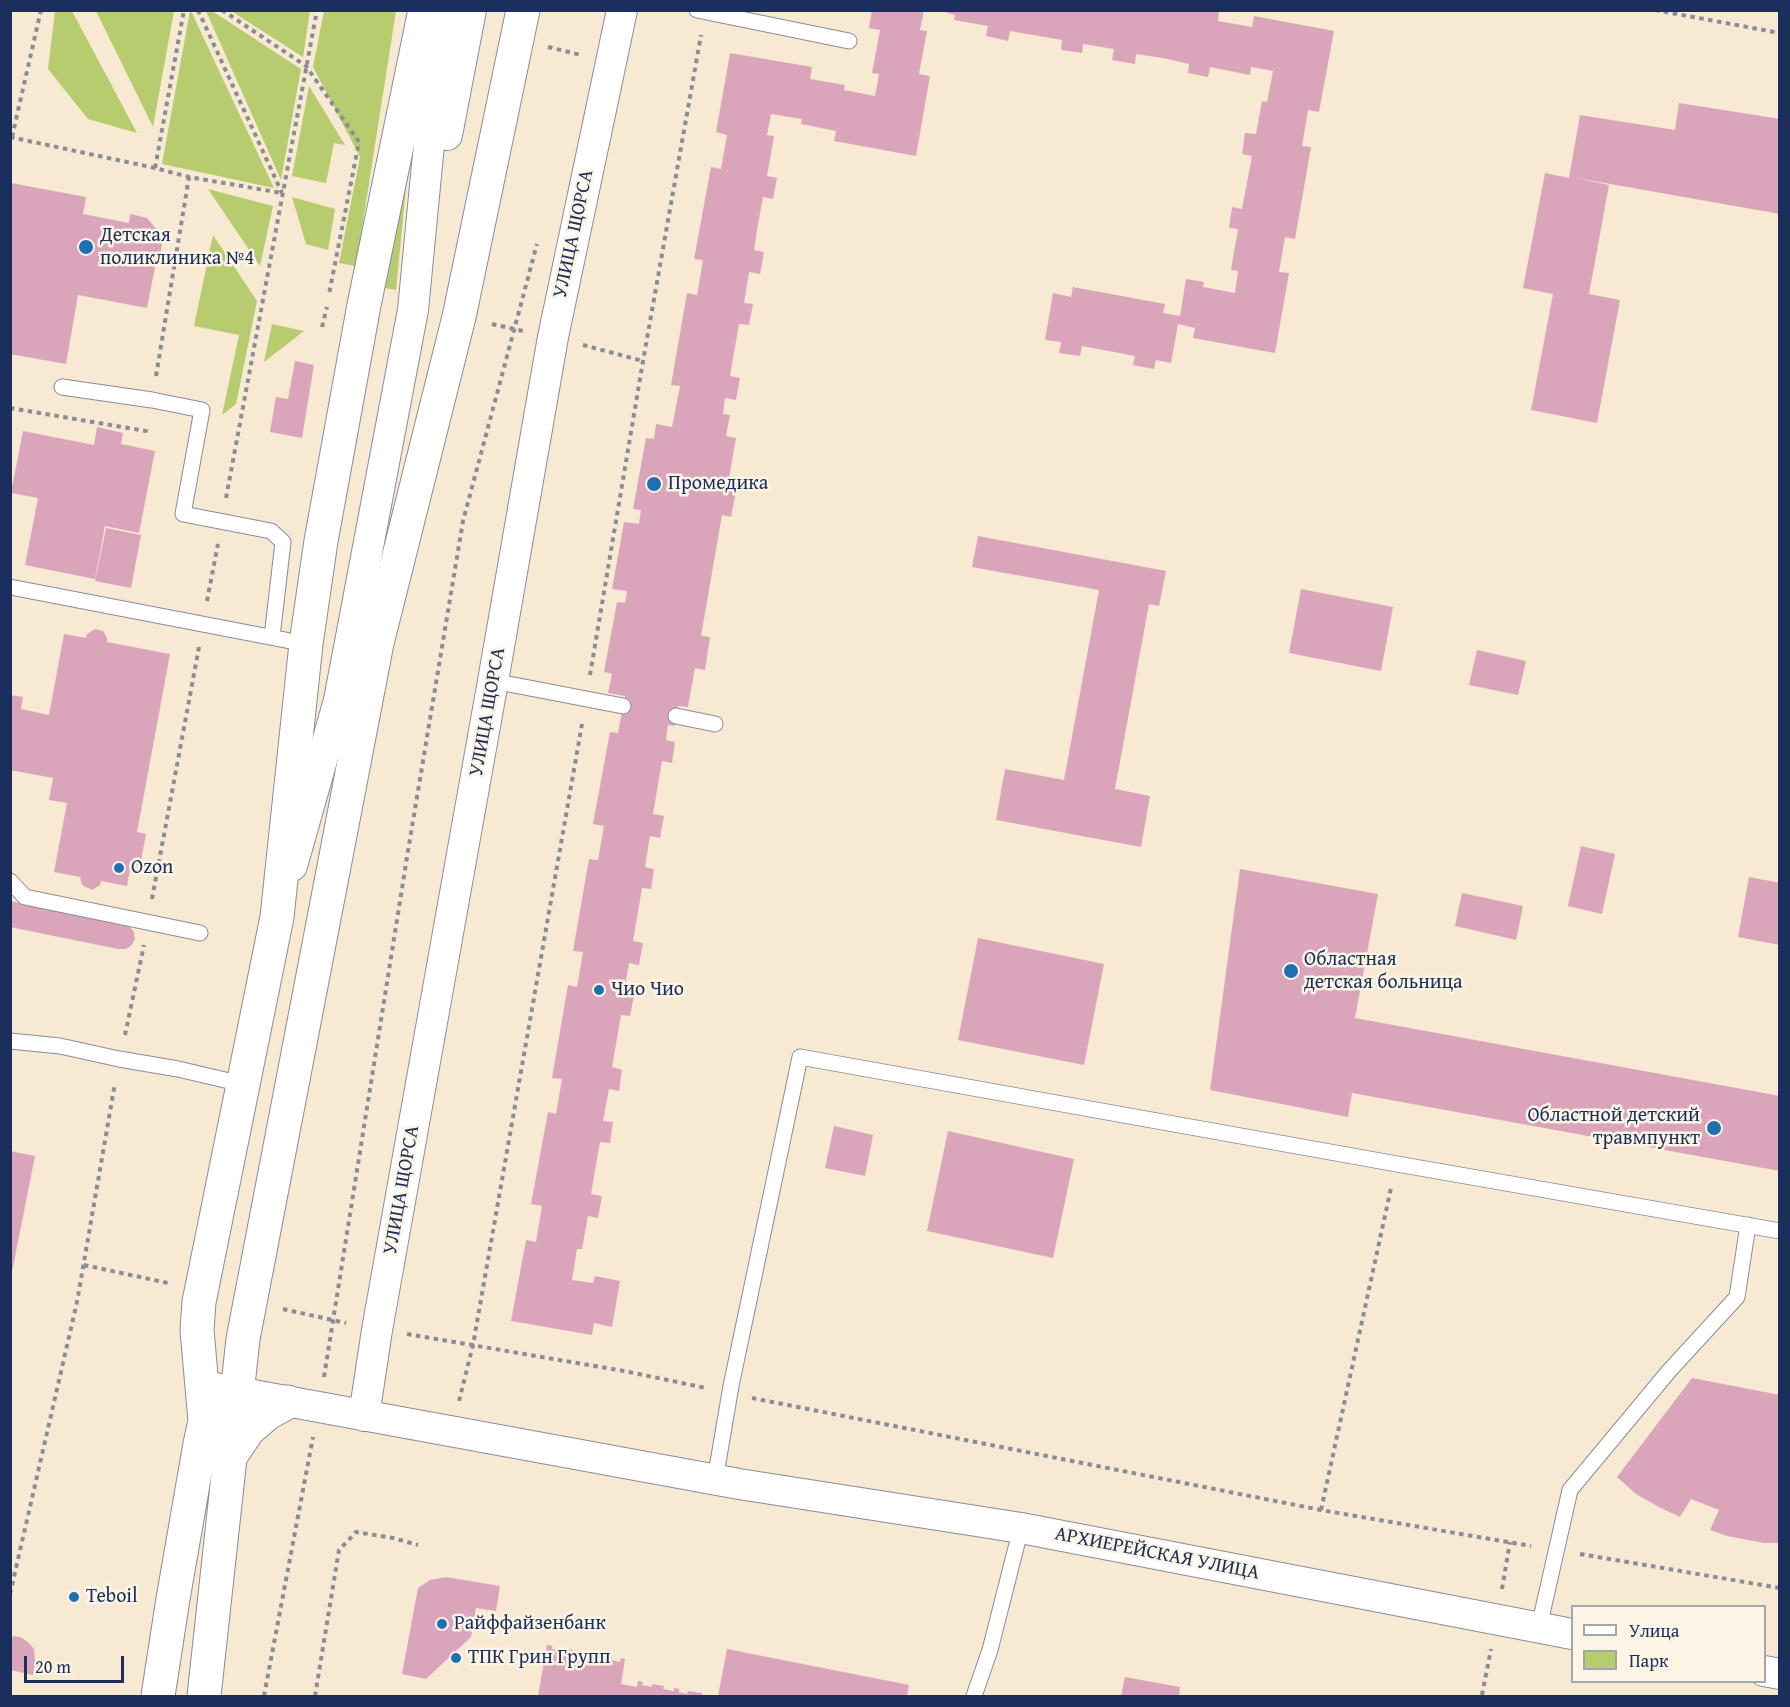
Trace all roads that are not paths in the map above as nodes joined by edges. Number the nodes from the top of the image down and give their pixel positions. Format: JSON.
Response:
{"nodes":[{"id":1,"x":425,"y":10,"type":"edge"},
{"id":2,"x":442,"y":10,"type":"edge"},
{"id":3,"x":471,"y":10,"type":"edge"},
{"id":4,"x":622,"y":10,"type":"edge"},
{"id":5,"x":697,"y":10,"type":"edge"},
{"id":6,"x":520,"y":25,"type":"edge"},
{"id":7,"x":849,"y":41,"type":"dead end"},
{"id":8,"x":412,"y":310,"type":"junction"},
{"id":9,"x":62,"y":387,"type":"dead end"},
{"id":10,"x":10,"y":587,"type":"edge"},
{"id":11,"x":272,"y":637,"type":"junction"},
{"id":12,"x":377,"y":643,"type":"junction"},
{"id":13,"x":306,"y":644,"type":"junction"},
{"id":14,"x":493,"y":681,"type":"junction"},
{"id":15,"x":623,"y":706,"type":"dead end"},
{"id":16,"x":676,"y":716,"type":"dead end"},
{"id":17,"x":715,"y":724,"type":"dead end"},
{"id":18,"x":10,"y":881,"type":"edge"},
{"id":19,"x":277,"y":917,"type":"junction"},
{"id":20,"x":200,"y":933,"type":"dead end"},
{"id":21,"x":10,"y":1041,"type":"edge"},
{"id":22,"x":242,"y":1084,"type":"junction"},
{"id":23,"x":1748,"y":1225,"type":"junction"},
{"id":24,"x":1779,"y":1231,"type":"edge"},
{"id":25,"x":219,"y":1401,"type":"junction"},
{"id":26,"x":304,"y":1405,"type":"junction"},
{"id":27,"x":364,"y":1416,"type":"junction"},
{"id":28,"x":230,"y":1456,"type":"junction"},
{"id":29,"x":727,"y":1482,"type":"junction"},
{"id":30,"x":1021,"y":1528,"type":"junction"},
{"id":31,"x":1539,"y":1628,"type":"junction"},
{"id":32,"x":1571,"y":1634,"type":"edge"},
{"id":33,"x":158,"y":1696,"type":"edge"},
{"id":34,"x":204,"y":1696,"type":"edge"},
{"id":35,"x":974,"y":1696,"type":"edge"}],
"edges":[{"from":1,"to":13,"type":"main road"},
{"from":2,"to":8,"type":"street"},
{"from":3,"to":8,"type":"street"},
{"from":4,"to":14,"type":"street","name":"УЛИЦА ЩОРСА"},
{"from":5,"to":7,"type":"lane"},
{"from":6,"to":12,"type":"main road"},
{"from":8,"to":12,"type":"street"},
{"from":8,"to":19,"type":"street"},
{"from":9,"to":11,"type":"lane"},
{"from":10,"to":11,"type":"lane"},
{"from":11,"to":13,"type":"lane"},
{"from":12,"to":25,"type":"main road"},
{"from":13,"to":19,"type":"main road"},
{"from":14,"to":15,"type":"lane"},
{"from":14,"to":27,"type":"street","name":"УЛИЦА ЩОРСА"},
{"from":16,"to":17,"type":"lane"},
{"from":18,"to":20,"type":"lane"},
{"from":19,"to":22,"type":"main road"},
{"from":21,"to":22,"type":"lane"},
{"from":22,"to":25,"type":"main road"},
{"from":23,"to":24,"type":"lane"},
{"from":23,"to":29,"type":"lane"},
{"from":23,"to":31,"type":"lane"},
{"from":25,"to":26,"type":"street","name":"АРХИЕРЕЙСКАЯ УЛИЦА"},
{"from":25,"to":28,"type":"main road"},
{"from":25,"to":33,"type":"main road"},
{"from":26,"to":27,"type":"street","name":"АРХИЕРЕЙСКАЯ УЛИЦА"},
{"from":26,"to":28,"type":"main road"},
{"from":27,"to":29,"type":"street","name":"АРХИЕРЕЙСКАЯ УЛИЦА"},
{"from":28,"to":34,"type":"main road"},
{"from":29,"to":30,"type":"street","name":"АРХИЕРЕЙСКАЯ УЛИЦА"},
{"from":30,"to":31,"type":"street","name":"АРХИЕРЕЙСКАЯ УЛИЦА"},
{"from":30,"to":35,"type":"lane"},
{"from":31,"to":32,"type":"street","name":"АРХИЕРЕЙСКАЯ УЛИЦА"}]}
